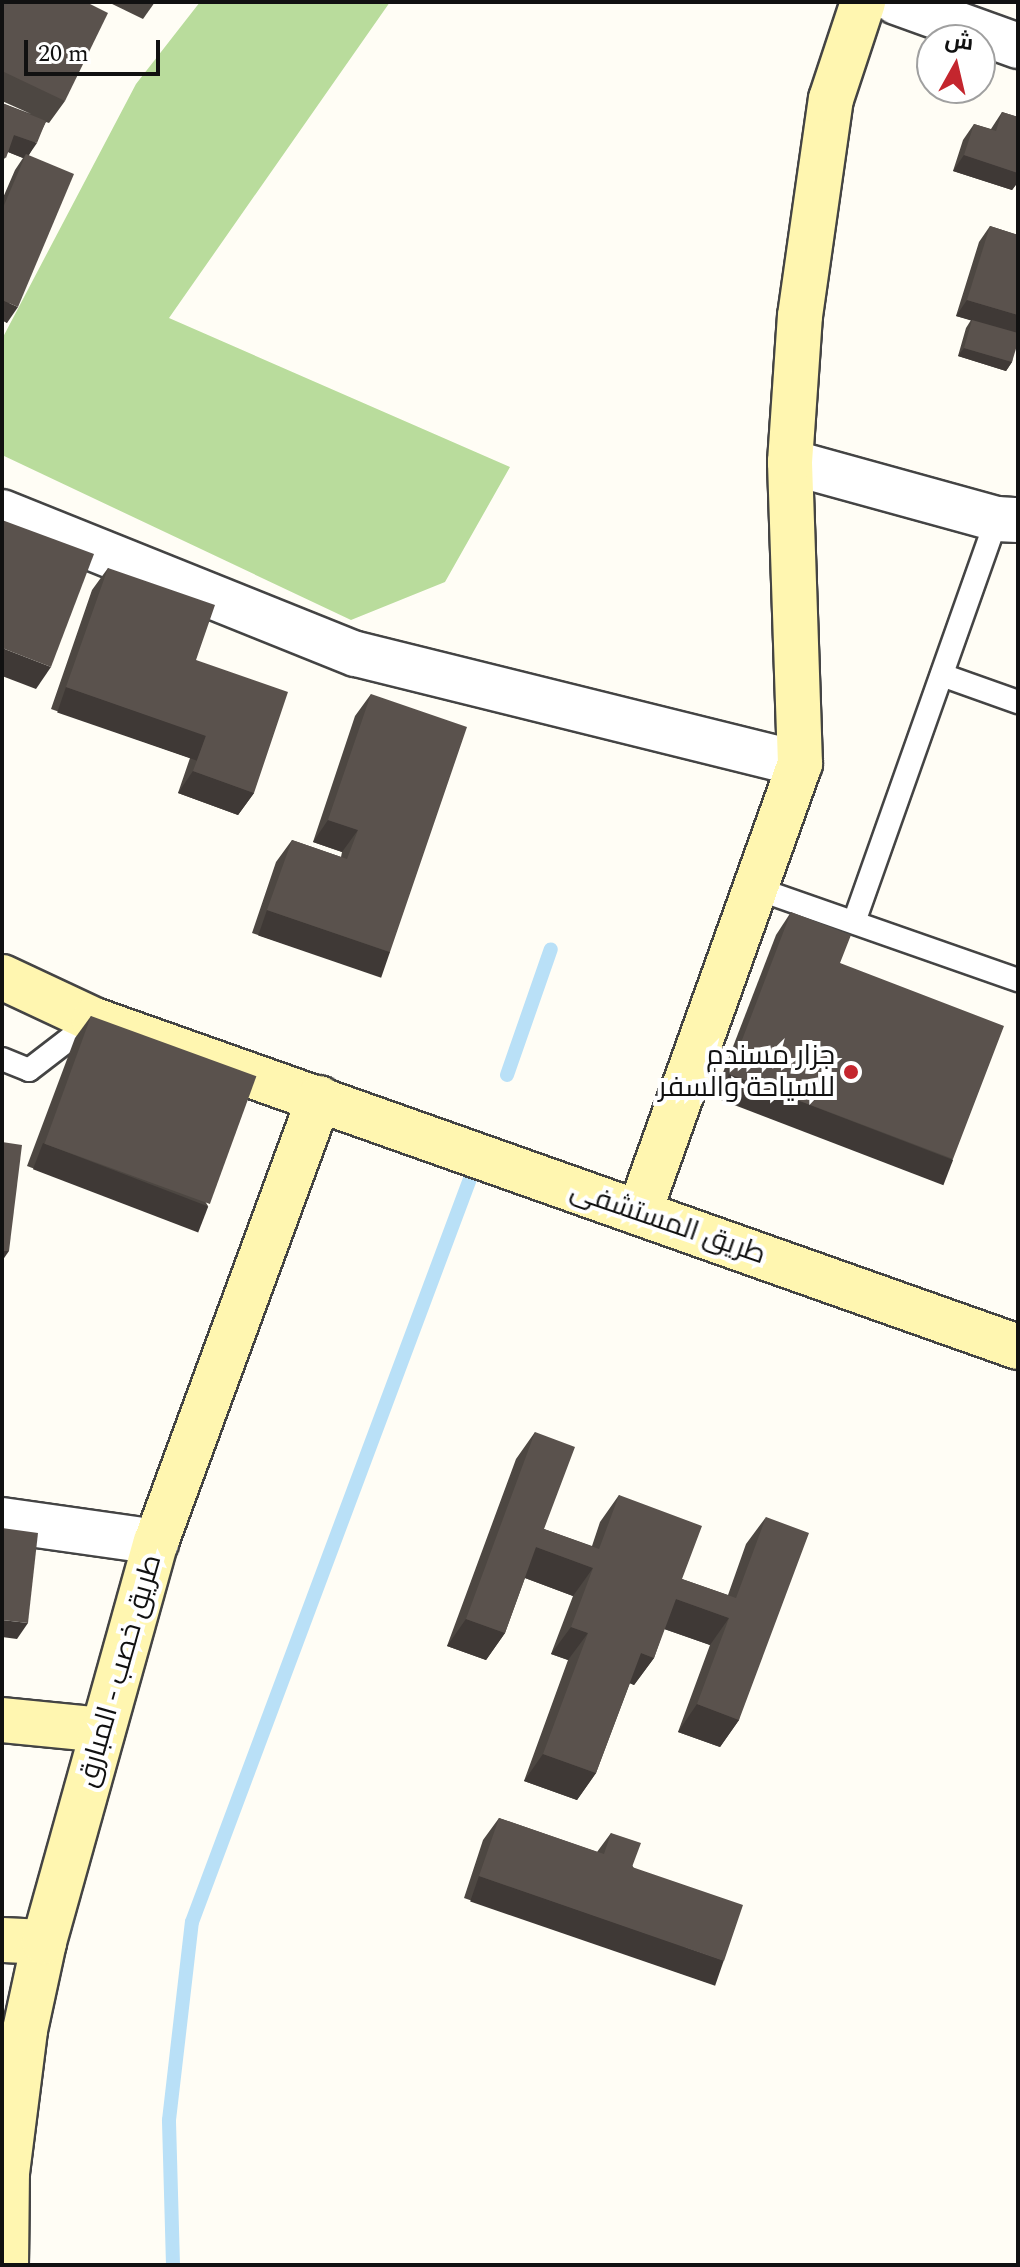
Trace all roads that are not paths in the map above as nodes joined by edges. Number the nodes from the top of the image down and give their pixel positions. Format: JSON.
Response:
{"nodes":[{"id":1,"x":863,"y":2,"type":"edge"},
{"id":2,"x":896,"y":2,"type":"edge"},
{"id":3,"x":1018,"y":46,"type":"edge"},
{"id":4,"x":790,"y":462,"type":"junction"},
{"id":5,"x":2,"y":512,"type":"edge"},
{"id":6,"x":1007,"y":520,"type":"edge"},
{"id":7,"x":942,"y":675,"type":"junction"},
{"id":8,"x":1018,"y":702,"type":"edge"},
{"id":9,"x":800,"y":764,"type":"junction"},
{"id":10,"x":755,"y":888,"type":"junction"},
{"id":11,"x":854,"y":922,"type":"junction"},
{"id":12,"x":2,"y":977,"type":"edge"},
{"id":13,"x":1018,"y":980,"type":"edge"},
{"id":14,"x":94,"y":1020,"type":"junction"},
{"id":15,"x":2,"y":1059,"type":"edge"},
{"id":16,"x":319,"y":1098,"type":"junction"},
{"id":17,"x":639,"y":1213,"type":"junction"},
{"id":18,"x":1018,"y":1347,"type":"edge"},
{"id":19,"x":2,"y":1520,"type":"edge"},
{"id":20,"x":156,"y":1542,"type":"junction"},
{"id":21,"x":2,"y":1720,"type":"edge"},
{"id":22,"x":103,"y":1730,"type":"junction"},
{"id":23,"x":23,"y":1941,"type":"edge"},
{"id":24,"x":6,"y":2265,"type":"edge"}],
"edges":[{"from":1,"to":4,"type":"street"},
{"from":2,"to":3,"type":"street"},
{"from":4,"to":6,"type":"street"},
{"from":4,"to":9,"type":"street"},
{"from":5,"to":9,"type":"street"},
{"from":6,"to":7,"type":"lane"},
{"from":7,"to":8,"type":"lane"},
{"from":7,"to":11,"type":"lane"},
{"from":9,"to":10,"type":"street"},
{"from":10,"to":11,"type":"lane"},
{"from":10,"to":17,"type":"street"},
{"from":11,"to":13,"type":"lane"},
{"from":12,"to":14,"type":"street","name":"طريق المستشفى"},
{"from":14,"to":15,"type":"lane"},
{"from":14,"to":16,"type":"street","name":"طريق المستشفى"},
{"from":16,"to":17,"type":"street","name":"طريق المستشفى"},
{"from":16,"to":20,"type":"street","name":"طريق خصب - المبارق"},
{"from":17,"to":18,"type":"street","name":"طريق المستشفى"},
{"from":19,"to":20,"type":"street"},
{"from":20,"to":22,"type":"street","name":"طريق خصب - المبارق"},
{"from":21,"to":22,"type":"street"},
{"from":22,"to":23,"type":"street","name":"طريق خصب - المبارق"},
{"from":23,"to":24,"type":"street","name":"طريق خصب - المبارق"}]}
